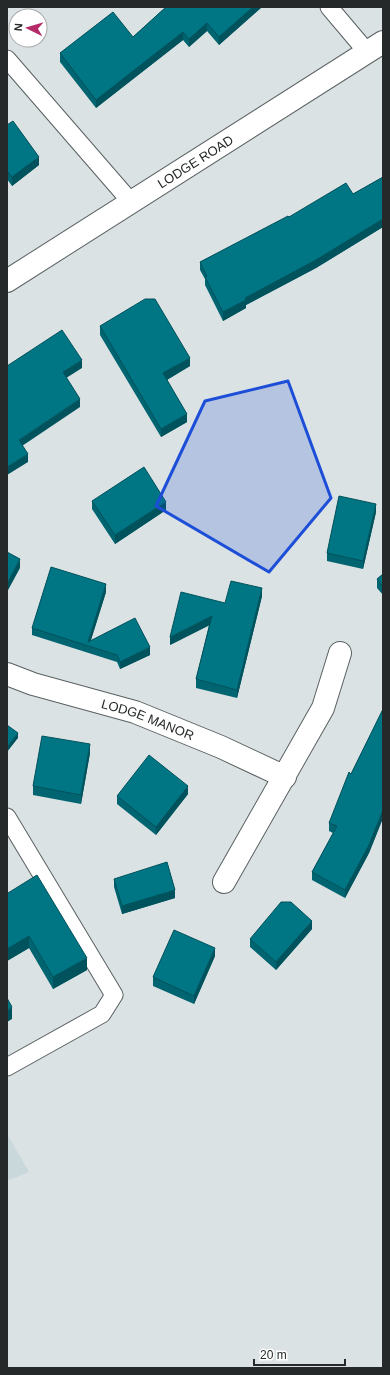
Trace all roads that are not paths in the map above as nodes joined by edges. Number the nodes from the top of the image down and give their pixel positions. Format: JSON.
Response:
{"nodes":[{"id":1,"x":329,"y":7,"type":"edge"},
{"id":2,"x":375,"y":47,"type":"edge"},
{"id":3,"x":7,"y":59,"type":"edge"},
{"id":4,"x":131,"y":202,"type":"junction"},
{"id":5,"x":7,"y":281,"type":"edge"},
{"id":6,"x":340,"y":653,"type":"dead end"},
{"id":7,"x":7,"y":674,"type":"edge"},
{"id":8,"x":284,"y":777,"type":"junction"},
{"id":9,"x":7,"y":817,"type":"edge"},
{"id":10,"x":224,"y":882,"type":"dead end"},
{"id":11,"x":7,"y":1066,"type":"edge"}],
"edges":[{"from":1,"to":2,"type":"lane"},
{"from":2,"to":4,"type":"street","name":"LODGE ROAD"},
{"from":3,"to":4,"type":"lane"},
{"from":4,"to":5,"type":"street","name":"LODGE ROAD"},
{"from":6,"to":8,"type":"street"},
{"from":7,"to":8,"type":"street","name":"LODGE MANOR"},
{"from":8,"to":10,"type":"street"},
{"from":9,"to":11,"type":"lane"}]}
